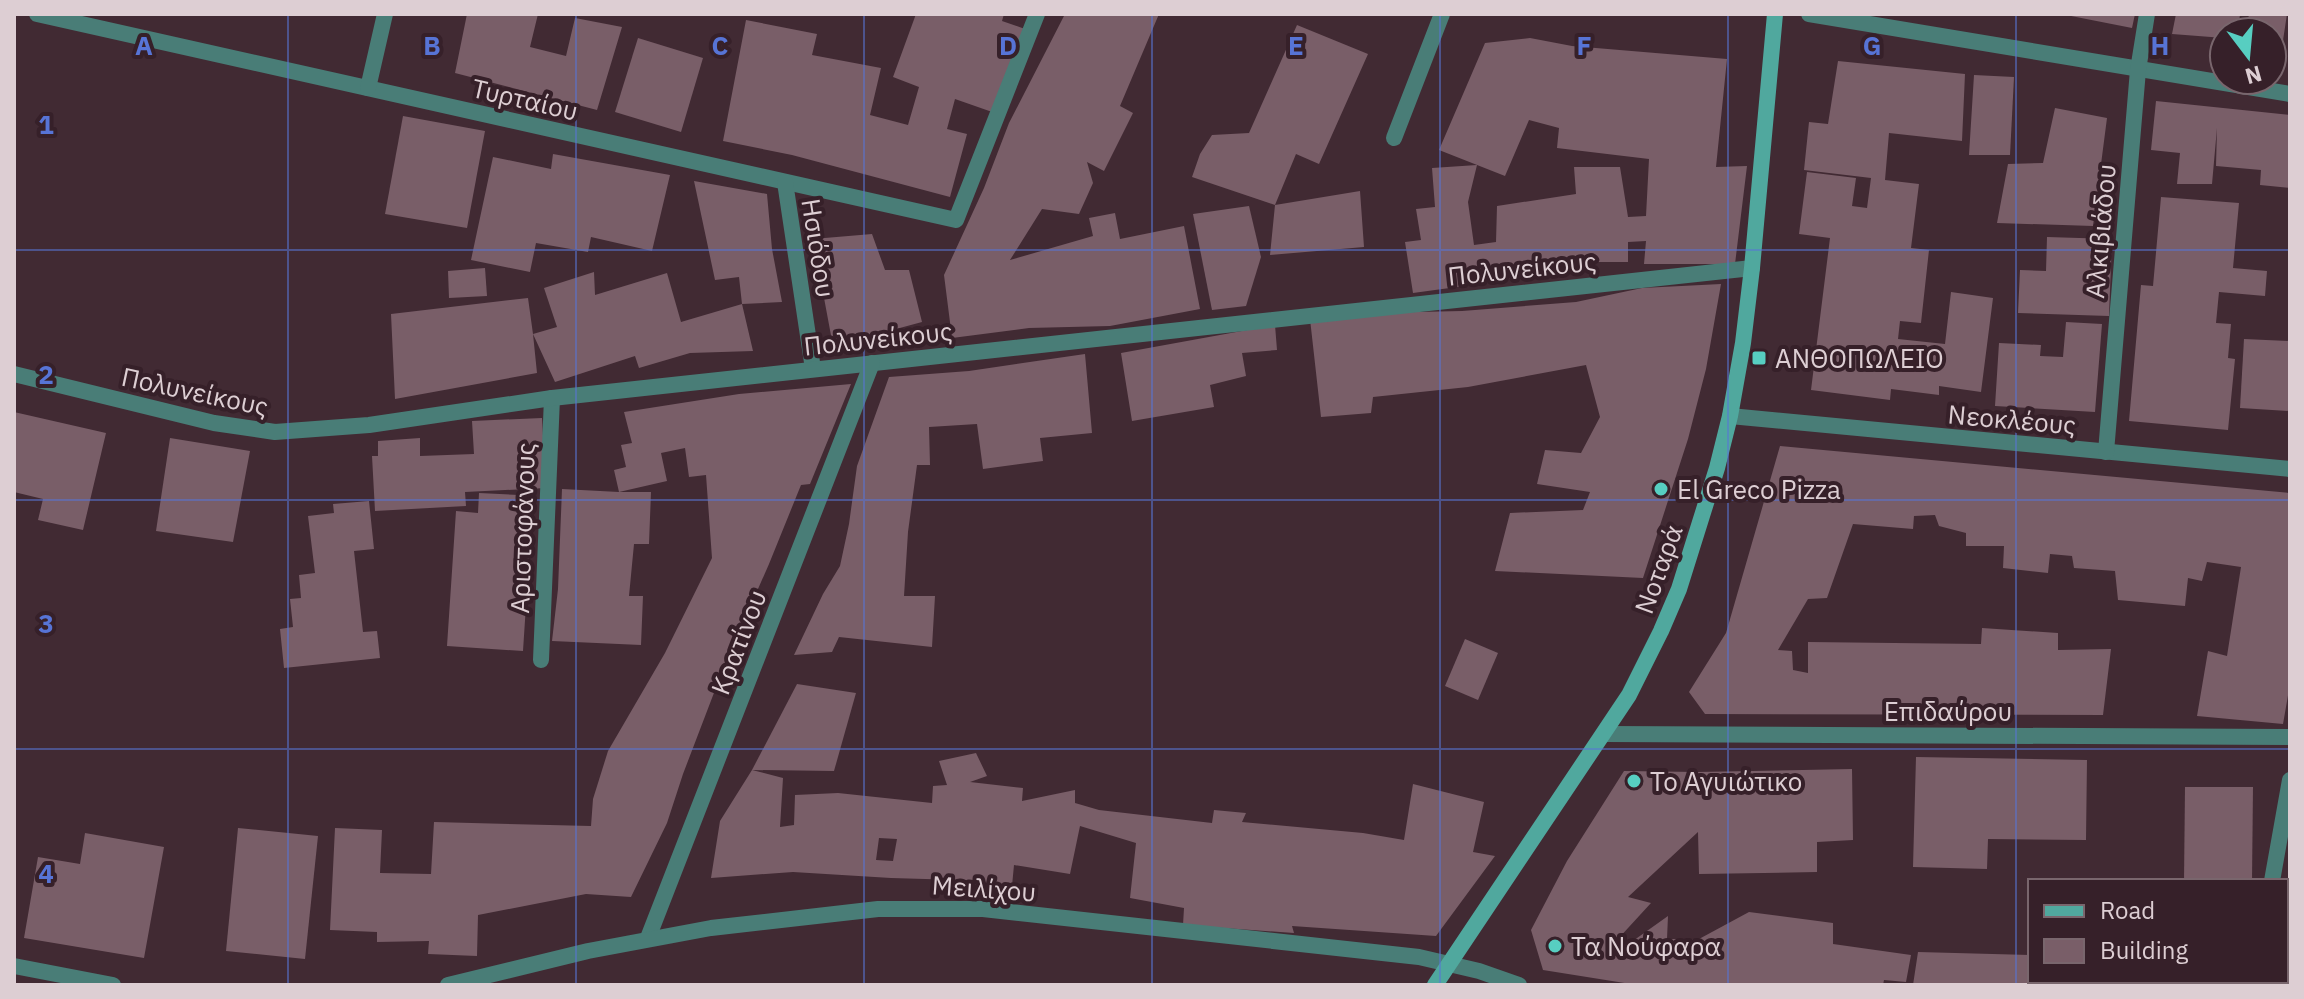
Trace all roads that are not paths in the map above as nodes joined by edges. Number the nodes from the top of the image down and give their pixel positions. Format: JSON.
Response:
{"nodes":[{"id":1,"x":37,"y":14,"type":"edge"},
{"id":2,"x":385,"y":14,"type":"edge"},
{"id":3,"x":1037,"y":14,"type":"edge"},
{"id":4,"x":1442,"y":14,"type":"edge"},
{"id":5,"x":1775,"y":14,"type":"edge"},
{"id":6,"x":1809,"y":14,"type":"edge"},
{"id":7,"x":2147,"y":14,"type":"edge"},
{"id":8,"x":2138,"y":70,"type":"junction"},
{"id":9,"x":368,"y":88,"type":"junction"},
{"id":10,"x":2290,"y":94,"type":"edge"},
{"id":11,"x":1394,"y":138,"type":"dead end"},
{"id":12,"x":785,"y":182,"type":"junction"},
{"id":13,"x":1752,"y":268,"type":"junction"},
{"id":14,"x":872,"y":363,"type":"junction"},
{"id":15,"x":813,"y":369,"type":"junction"},
{"id":16,"x":14,"y":374,"type":"edge"},
{"id":17,"x":552,"y":398,"type":"junction"},
{"id":18,"x":1730,"y":416,"type":"junction"},
{"id":19,"x":2106,"y":452,"type":"junction"},
{"id":20,"x":2290,"y":469,"type":"edge"},
{"id":21,"x":541,"y":660,"type":"dead end"},
{"id":22,"x":1605,"y":734,"type":"junction"},
{"id":23,"x":2290,"y":737,"type":"edge"},
{"id":24,"x":2290,"y":780,"type":"edge"},
{"id":25,"x":2272,"y":879,"type":"edge"},
{"id":26,"x":648,"y":938,"type":"junction"},
{"id":27,"x":1450,"y":963,"type":"junction"},
{"id":28,"x":14,"y":966,"type":"edge"},
{"id":29,"x":113,"y":985,"type":"edge"},
{"id":30,"x":448,"y":985,"type":"edge"},
{"id":31,"x":1435,"y":985,"type":"edge"},
{"id":32,"x":1519,"y":985,"type":"edge"}],
"edges":[{"from":1,"to":9,"type":"street","name":"Τυρταίου"},
{"from":2,"to":9,"type":"street"},
{"from":3,"to":12,"type":"street","name":"Τυρταίου"},
{"from":4,"to":11,"type":"street"},
{"from":5,"to":13,"type":"main road","name":"Νοταρά"},
{"from":6,"to":8,"type":"street"},
{"from":7,"to":8,"type":"street","name":"Αλκιβιάδου"},
{"from":8,"to":10,"type":"street"},
{"from":8,"to":19,"type":"street","name":"Αλκιβιάδου"},
{"from":9,"to":12,"type":"street","name":"Τυρταίου"},
{"from":12,"to":15,"type":"street","name":"Ησιόδου"},
{"from":13,"to":14,"type":"street","name":"Πολυνείκους"},
{"from":13,"to":18,"type":"main road","name":"Νοταρά"},
{"from":14,"to":15,"type":"street","name":"Πολυνείκους"},
{"from":14,"to":26,"type":"street","name":"Κρατίνου"},
{"from":15,"to":17,"type":"street","name":"Πολυνείκους"},
{"from":16,"to":17,"type":"street","name":"Πολυνείκους"},
{"from":17,"to":21,"type":"street","name":"Αριστοφάνους"},
{"from":18,"to":19,"type":"street","name":"Νεοκλέους"},
{"from":18,"to":22,"type":"main road","name":"Νοταρά"},
{"from":19,"to":20,"type":"street","name":"Νεοκλέους"},
{"from":22,"to":23,"type":"street","name":"Επιδαύρου"},
{"from":22,"to":27,"type":"main road","name":"Νοταρά"},
{"from":24,"to":25,"type":"street"},
{"from":26,"to":27,"type":"street","name":"Μειλίχου"},
{"from":26,"to":30,"type":"street","name":"Μειλίχου"},
{"from":27,"to":31,"type":"main road","name":"Νοταρά"},
{"from":27,"to":32,"type":"street","name":"Μειλίχου"},
{"from":28,"to":29,"type":"street"}]}
